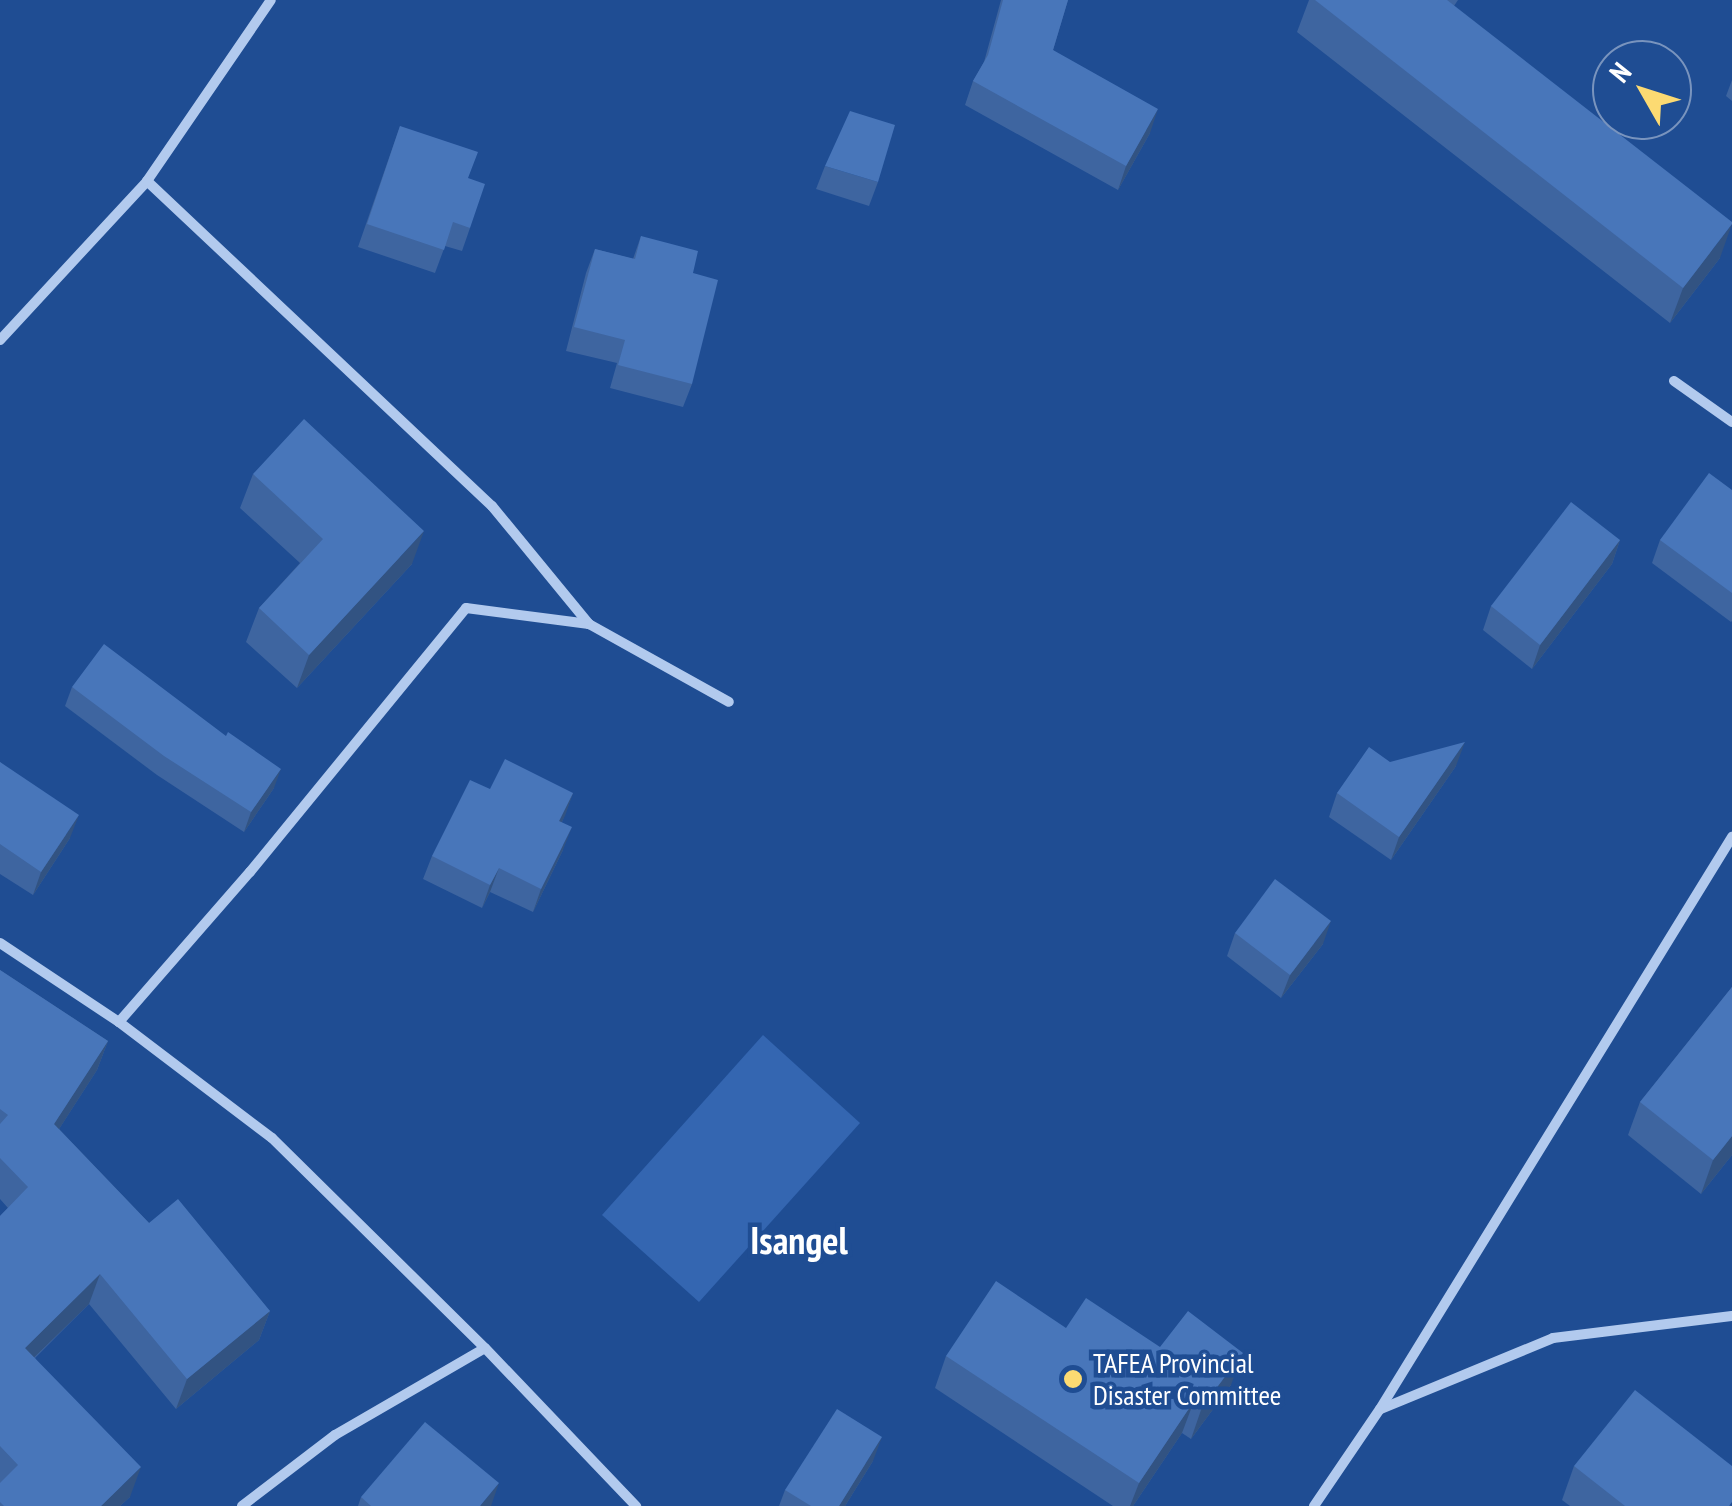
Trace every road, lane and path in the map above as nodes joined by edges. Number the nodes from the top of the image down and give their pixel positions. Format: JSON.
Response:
{"nodes":[{"id":1,"x":271,"y":0,"type":"edge"},
{"id":2,"x":146,"y":181,"type":"junction"},
{"id":3,"x":0,"y":340,"type":"edge"},
{"id":4,"x":1674,"y":381,"type":"dead end"},
{"id":5,"x":1732,"y":422,"type":"edge"},
{"id":6,"x":589,"y":624,"type":"junction"},
{"id":7,"x":730,"y":702,"type":"dead end"},
{"id":8,"x":1732,"y":838,"type":"edge"},
{"id":9,"x":0,"y":943,"type":"edge"},
{"id":10,"x":118,"y":1022,"type":"junction"},
{"id":11,"x":1732,"y":1316,"type":"edge"},
{"id":12,"x":486,"y":1348,"type":"junction"},
{"id":13,"x":1380,"y":1409,"type":"junction"},
{"id":14,"x":242,"y":1506,"type":"edge"},
{"id":15,"x":636,"y":1506,"type":"edge"},
{"id":16,"x":1314,"y":1506,"type":"edge"}],
"edges":[{"from":1,"to":2,"type":"street"},
{"from":2,"to":3,"type":"street"},
{"from":2,"to":6,"type":"street"},
{"from":4,"to":5,"type":"street"},
{"from":6,"to":7,"type":"street"},
{"from":6,"to":10,"type":"street"},
{"from":8,"to":13,"type":"street"},
{"from":9,"to":10,"type":"street"},
{"from":10,"to":12,"type":"street"},
{"from":11,"to":13,"type":"street"},
{"from":12,"to":14,"type":"street"},
{"from":12,"to":15,"type":"street"},
{"from":13,"to":16,"type":"street"}]}
